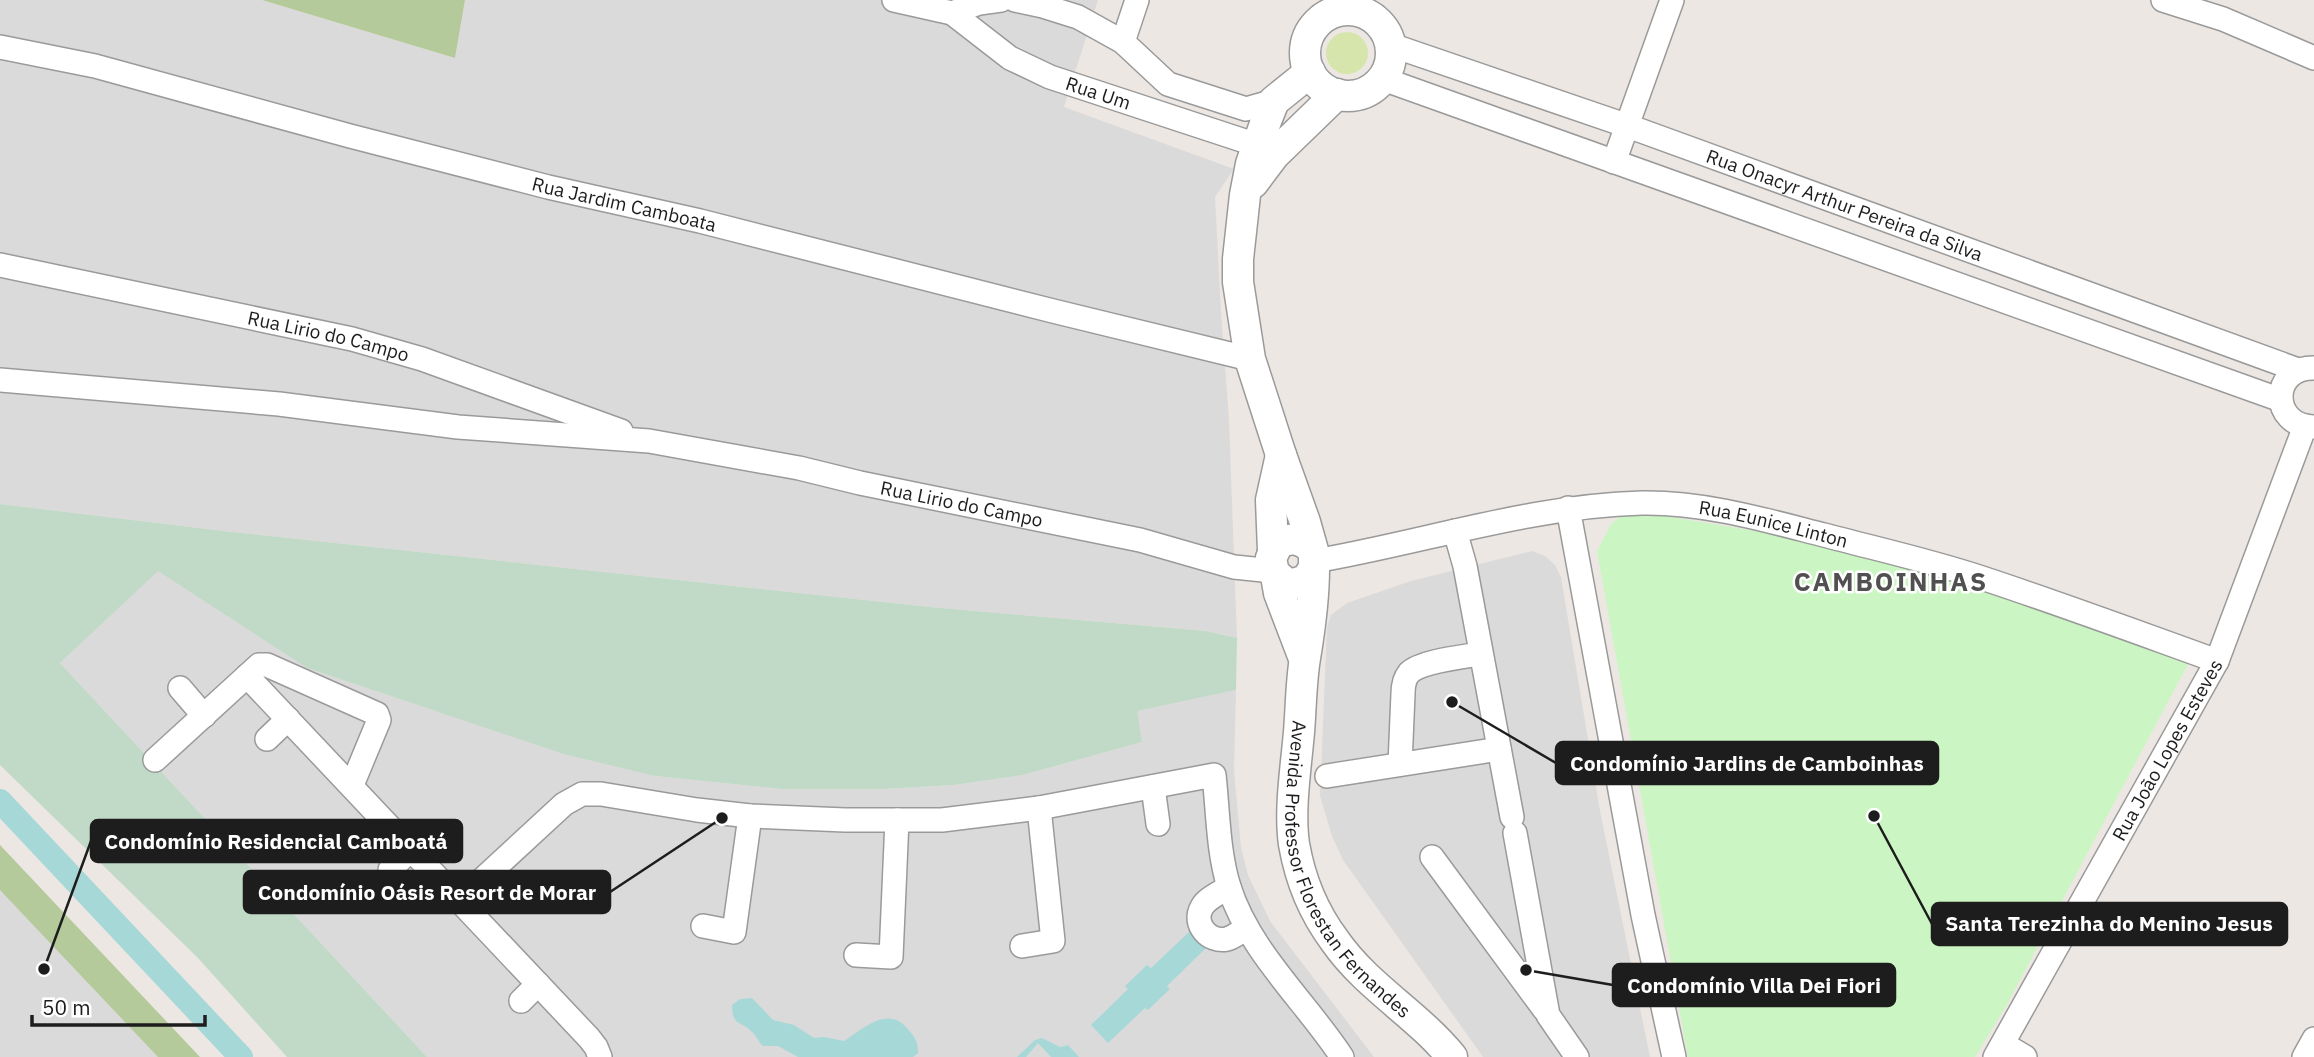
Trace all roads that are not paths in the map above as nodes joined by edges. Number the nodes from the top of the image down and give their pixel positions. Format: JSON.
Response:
{"nodes":[{"id":1,"x":894,"y":0,"type":"edge"},
{"id":2,"x":1002,"y":0,"type":"edge"},
{"id":3,"x":1015,"y":0,"type":"edge"},
{"id":4,"x":1138,"y":0,"type":"edge"},
{"id":5,"x":1672,"y":0,"type":"edge"},
{"id":6,"x":2163,"y":0,"type":"edge"},
{"id":7,"x":1336,"y":6,"type":"edge"},
{"id":8,"x":2228,"y":9,"type":"edge"},
{"id":9,"x":952,"y":13,"type":"junction"},
{"id":10,"x":1123,"y":42,"type":"junction"},
{"id":11,"x":1391,"y":45,"type":"junction"},
{"id":12,"x":0,"y":47,"type":"edge"},
{"id":13,"x":2314,"y":58,"type":"edge"},
{"id":14,"x":1310,"y":72,"type":"junction"},
{"id":15,"x":1382,"y":79,"type":"junction"},
{"id":16,"x":1337,"y":94,"type":"junction"},
{"id":17,"x":1274,"y":101,"type":"junction"},
{"id":18,"x":1628,"y":126,"type":"junction"},
{"id":19,"x":1257,"y":145,"type":"junction"},
{"id":20,"x":1614,"y":162,"type":"junction"},
{"id":21,"x":1245,"y":195,"type":"junction"},
{"id":22,"x":0,"y":265,"type":"edge"},
{"id":23,"x":1250,"y":359,"type":"junction"},
{"id":24,"x":2306,"y":369,"type":"edge"},
{"id":25,"x":0,"y":380,"type":"edge"},
{"id":26,"x":2281,"y":400,"type":"junction"},
{"id":27,"x":2309,"y":427,"type":"edge"},
{"id":28,"x":649,"y":441,"type":"junction"},
{"id":29,"x":1281,"y":455,"type":"junction"},
{"id":30,"x":1568,"y":508,"type":"junction"},
{"id":31,"x":1455,"y":531,"type":"junction"},
{"id":32,"x":1313,"y":559,"type":"junction"},
{"id":33,"x":1274,"y":566,"type":"junction"},
{"id":34,"x":1480,"y":654,"type":"junction"},
{"id":35,"x":1304,"y":660,"type":"junction"},
{"id":36,"x":2217,"y":661,"type":"junction"},
{"id":37,"x":247,"y":676,"type":"junction"},
{"id":38,"x":180,"y":688,"type":"dead end"},
{"id":39,"x":204,"y":716,"type":"junction"},
{"id":40,"x":288,"y":719,"type":"junction"},
{"id":41,"x":267,"y":739,"type":"dead end"},
{"id":42,"x":1499,"y":749,"type":"junction"},
{"id":43,"x":155,"y":760,"type":"dead end"},
{"id":44,"x":1400,"y":764,"type":"junction"},
{"id":45,"x":1327,"y":776,"type":"dead end"},
{"id":46,"x":352,"y":785,"type":"junction"},
{"id":47,"x":1153,"y":787,"type":"junction"},
{"id":48,"x":1039,"y":808,"type":"junction"},
{"id":49,"x":750,"y":816,"type":"junction"},
{"id":50,"x":897,"y":820,"type":"junction"},
{"id":51,"x":1158,"y":824,"type":"dead end"},
{"id":52,"x":412,"y":848,"type":"junction"},
{"id":53,"x":1432,"y":857,"type":"dead end"},
{"id":54,"x":390,"y":870,"type":"dead end"},
{"id":55,"x":1229,"y":887,"type":"junction"},
{"id":56,"x":460,"y":900,"type":"junction"},
{"id":57,"x":703,"y":926,"type":"dead end"},
{"id":58,"x":1247,"y":928,"type":"junction"},
{"id":59,"x":1022,"y":946,"type":"dead end"},
{"id":60,"x":856,"y":955,"type":"dead end"},
{"id":61,"x":538,"y":984,"type":"junction"},
{"id":62,"x":521,"y":1001,"type":"dead end"},
{"id":63,"x":1548,"y":1015,"type":"junction"},
{"id":64,"x":2314,"y":1039,"type":"edge"},
{"id":65,"x":1999,"y":1051,"type":"edge"},
{"id":66,"x":1331,"y":1053,"type":"edge"},
{"id":67,"x":600,"y":1057,"type":"edge"},
{"id":68,"x":1452,"y":1057,"type":"edge"},
{"id":69,"x":1577,"y":1057,"type":"edge"},
{"id":70,"x":1674,"y":1057,"type":"edge"},
{"id":71,"x":2025,"y":1057,"type":"edge"},
{"id":72,"x":2304,"y":1057,"type":"edge"}],
"edges":[{"from":1,"to":9,"type":"street","name":"Rua Um"},
{"from":2,"to":9,"type":"street"},
{"from":3,"to":10,"type":"street"},
{"from":4,"to":10,"type":"street"},
{"from":5,"to":18,"type":"street"},
{"from":6,"to":8,"type":"street"},
{"from":7,"to":11,"type":"street"},
{"from":7,"to":14,"type":"street"},
{"from":8,"to":13,"type":"street"},
{"from":9,"to":19,"type":"street","name":"Rua Um"},
{"from":10,"to":17,"type":"street"},
{"from":11,"to":15,"type":"street"},
{"from":11,"to":18,"type":"street","name":"Rua Onacyr Arthur Pereira da Silva"},
{"from":12,"to":23,"type":"street","name":"Rua Jardim Camboata"},
{"from":14,"to":16,"type":"street"},
{"from":14,"to":17,"type":"street"},
{"from":15,"to":16,"type":"street"},
{"from":15,"to":20,"type":"street","name":"Rua Onacyr Arthur Pereira da Silva"},
{"from":16,"to":21,"type":"street"},
{"from":17,"to":19,"type":"street","name":"Avenida Professor Florestan Fernandes"},
{"from":18,"to":20,"type":"street"},
{"from":18,"to":24,"type":"street","name":"Rua Onacyr Arthur Pereira da Silva"},
{"from":19,"to":21,"type":"street","name":"Avenida Professor Florestan Fernandes"},
{"from":20,"to":26,"type":"street","name":"Rua Onacyr Arthur Pereira da Silva"},
{"from":21,"to":23,"type":"street","name":"Avenida Professor Florestan Fernandes"},
{"from":22,"to":28,"type":"street","name":"Rua Lirio do Campo"},
{"from":23,"to":29,"type":"street","name":"Avenida Professor Florestan Fernandes"},
{"from":24,"to":26,"type":"street"},
{"from":25,"to":28,"type":"street","name":"Rua Lirio do Campo"},
{"from":26,"to":27,"type":"street"},
{"from":27,"to":36,"type":"street","name":"Rua João Lopes Esteves"},
{"from":28,"to":33,"type":"street","name":"Rua Lirio do Campo"},
{"from":29,"to":32,"type":"street","name":"Avenida Professor Florestan Fernandes"},
{"from":29,"to":33,"type":"street","name":"Avenida Professor Florestan Fernandes"},
{"from":30,"to":31,"type":"street","name":"Rua Eunice Linton"},
{"from":30,"to":36,"type":"street","name":"Rua Eunice Linton"},
{"from":30,"to":70,"type":"street"},
{"from":31,"to":32,"type":"street","name":"Rua Eunice Linton"},
{"from":31,"to":34,"type":"street"},
{"from":32,"to":33,"type":"street"},
{"from":32,"to":35,"type":"street","name":"Avenida Professor Florestan Fernandes"},
{"from":33,"to":35,"type":"street","name":"Avenida Professor Florestan Fernandes"},
{"from":34,"to":42,"type":"street"},
{"from":34,"to":44,"type":"street"},
{"from":35,"to":68,"type":"street","name":"Avenida Professor Florestan Fernandes"},
{"from":36,"to":65,"type":"street","name":"Rua João Lopes Esteves"},
{"from":37,"to":39,"type":"street"},
{"from":37,"to":40,"type":"street"},
{"from":37,"to":46,"type":"street"},
{"from":38,"to":39,"type":"street"},
{"from":39,"to":43,"type":"street"},
{"from":40,"to":41,"type":"street"},
{"from":40,"to":46,"type":"street"},
{"from":42,"to":44,"type":"street"},
{"from":42,"to":63,"type":"street"},
{"from":44,"to":45,"type":"street"},
{"from":46,"to":52,"type":"street"},
{"from":47,"to":48,"type":"street"},
{"from":47,"to":51,"type":"street"},
{"from":47,"to":55,"type":"street"},
{"from":48,"to":50,"type":"street"},
{"from":48,"to":59,"type":"street"},
{"from":49,"to":50,"type":"street"},
{"from":49,"to":56,"type":"street"},
{"from":49,"to":57,"type":"street"},
{"from":50,"to":60,"type":"street"},
{"from":52,"to":54,"type":"street"},
{"from":52,"to":56,"type":"street"},
{"from":53,"to":63,"type":"street"},
{"from":55,"to":58,"type":"street"},
{"from":55,"to":58,"type":"street"},
{"from":56,"to":61,"type":"street"},
{"from":58,"to":66,"type":"street"},
{"from":61,"to":62,"type":"street"},
{"from":61,"to":67,"type":"street"},
{"from":63,"to":69,"type":"street"},
{"from":64,"to":72,"type":"street"},
{"from":65,"to":71,"type":"street"}]}
